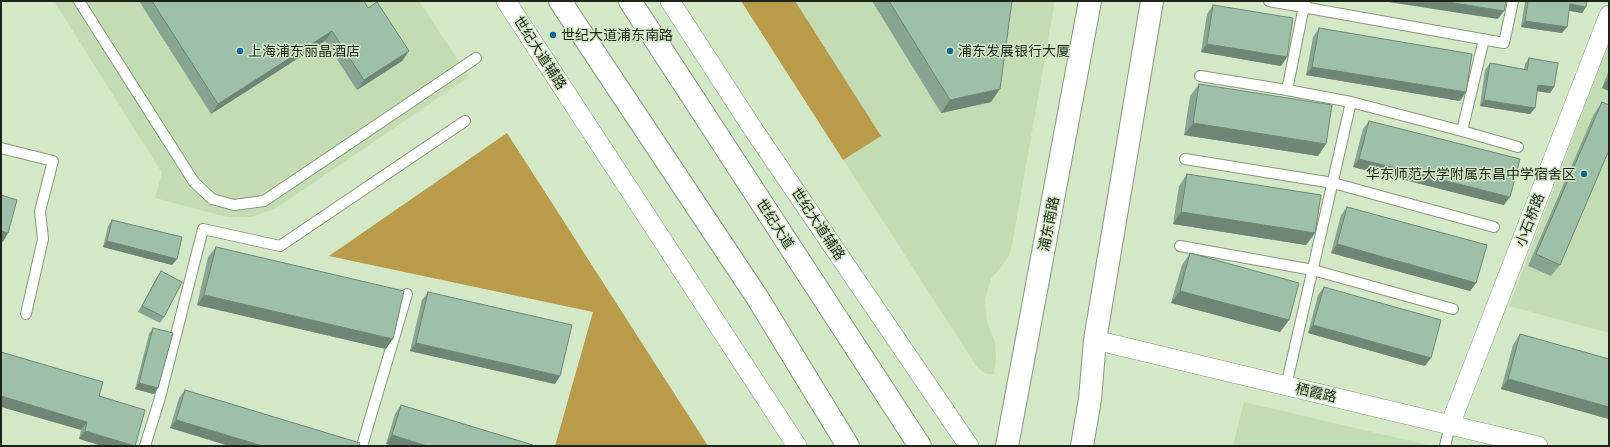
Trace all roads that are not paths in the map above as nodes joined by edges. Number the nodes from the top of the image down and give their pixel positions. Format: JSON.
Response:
{"nodes":[{"id":1,"x":79,"y":1,"type":"edge"},
{"id":2,"x":506,"y":1,"type":"edge"},
{"id":3,"x":560,"y":1,"type":"edge"},
{"id":4,"x":630,"y":1,"type":"edge"},
{"id":5,"x":670,"y":1,"type":"edge"},
{"id":6,"x":1090,"y":1,"type":"edge"},
{"id":7,"x":1152,"y":1,"type":"edge"},
{"id":8,"x":1269,"y":1,"type":"edge"},
{"id":9,"x":1513,"y":1,"type":"edge"},
{"id":10,"x":1304,"y":4,"type":"edge"},
{"id":11,"x":1609,"y":15,"type":"edge"},
{"id":12,"x":1484,"y":39,"type":"junction"},
{"id":13,"x":476,"y":58,"type":"dead end"},
{"id":14,"x":1200,"y":76,"type":"dead end"},
{"id":15,"x":1287,"y":90,"type":"junction"},
{"id":16,"x":1351,"y":102,"type":"junction"},
{"id":17,"x":465,"y":121,"type":"dead end"},
{"id":18,"x":1462,"y":131,"type":"junction"},
{"id":19,"x":1518,"y":147,"type":"dead end"},
{"id":20,"x":1,"y":148,"type":"edge"},
{"id":21,"x":1185,"y":159,"type":"dead end"},
{"id":22,"x":1333,"y":183,"type":"junction"},
{"id":23,"x":1494,"y":227,"type":"dead end"},
{"id":24,"x":1180,"y":246,"type":"dead end"},
{"id":25,"x":1313,"y":270,"type":"junction"},
{"id":26,"x":407,"y":294,"type":"dead end"},
{"id":27,"x":1453,"y":309,"type":"dead end"},
{"id":28,"x":26,"y":314,"type":"dead end"},
{"id":29,"x":1095,"y":340,"type":"junction"},
{"id":30,"x":1286,"y":386,"type":"junction"},
{"id":31,"x":1450,"y":425,"type":"junction"},
{"id":32,"x":144,"y":446,"type":"edge"},
{"id":33,"x":362,"y":446,"type":"edge"},
{"id":34,"x":797,"y":446,"type":"edge"},
{"id":35,"x":848,"y":446,"type":"edge"},
{"id":36,"x":920,"y":446,"type":"edge"},
{"id":37,"x":969,"y":446,"type":"edge"},
{"id":38,"x":1007,"y":446,"type":"edge"},
{"id":39,"x":1082,"y":446,"type":"edge"},
{"id":40,"x":1445,"y":446,"type":"edge"},
{"id":41,"x":1538,"y":446,"type":"edge"}],
"edges":[{"from":1,"to":13,"type":"lane"},
{"from":2,"to":34,"type":"street","name":"世纪大道辅路"},
{"from":3,"to":35,"type":"main road"},
{"from":4,"to":36,"type":"main road","name":"世纪大道"},
{"from":5,"to":37,"type":"street","name":"世纪大道辅路"},
{"from":6,"to":38,"type":"main road","name":"浦东南路"},
{"from":7,"to":29,"type":"main road"},
{"from":8,"to":10,"type":"lane"},
{"from":9,"to":12,"type":"lane"},
{"from":10,"to":12,"type":"lane"},
{"from":10,"to":15,"type":"lane"},
{"from":11,"to":31,"type":"street","name":"小石桥路"},
{"from":12,"to":18,"type":"lane"},
{"from":14,"to":15,"type":"lane"},
{"from":15,"to":16,"type":"lane"},
{"from":16,"to":18,"type":"lane"},
{"from":16,"to":22,"type":"lane"},
{"from":17,"to":32,"type":"lane"},
{"from":18,"to":19,"type":"lane"},
{"from":20,"to":28,"type":"lane"},
{"from":21,"to":22,"type":"lane"},
{"from":22,"to":23,"type":"lane"},
{"from":22,"to":25,"type":"lane"},
{"from":24,"to":25,"type":"lane"},
{"from":25,"to":27,"type":"lane"},
{"from":25,"to":30,"type":"lane"},
{"from":26,"to":33,"type":"lane"},
{"from":29,"to":30,"type":"street","name":"栖霞路"},
{"from":29,"to":39,"type":"main road"},
{"from":30,"to":31,"type":"street","name":"栖霞路"},
{"from":31,"to":40,"type":"lane"},
{"from":31,"to":41,"type":"street","name":"栖霞路"}]}
